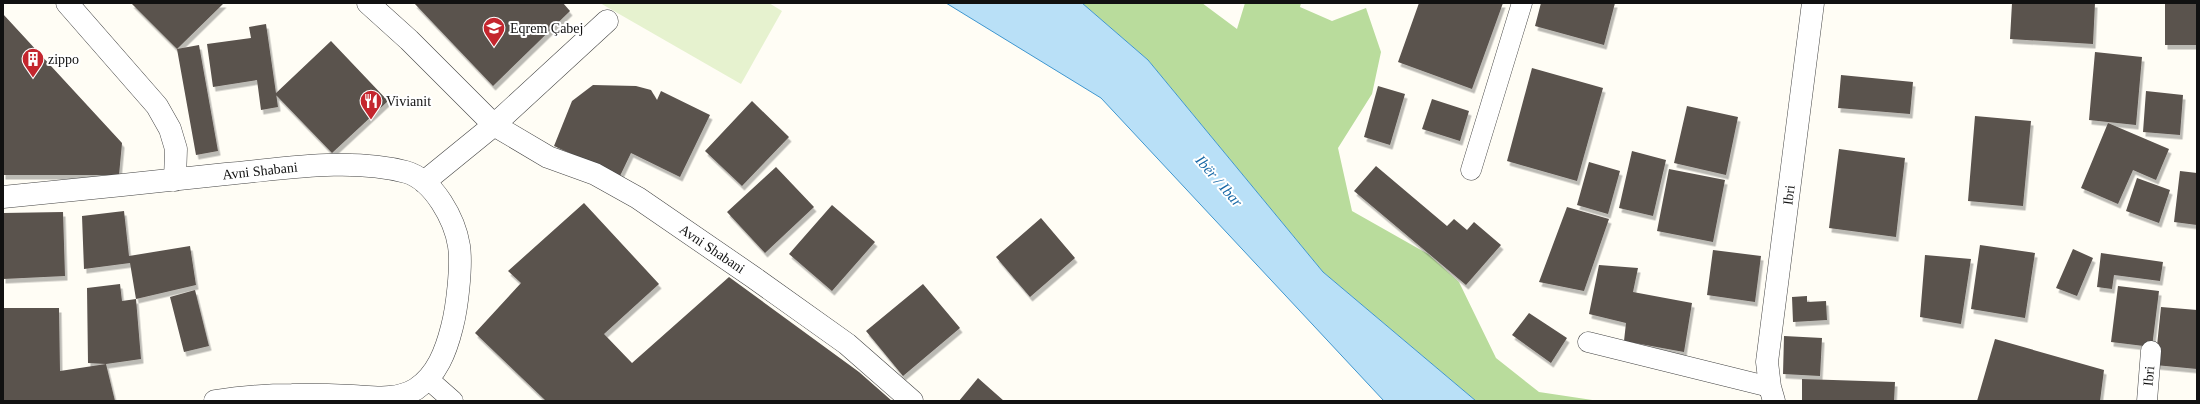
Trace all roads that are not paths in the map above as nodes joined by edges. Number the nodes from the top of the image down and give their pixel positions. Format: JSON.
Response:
{"nodes":[{"id":1,"x":67,"y":3,"type":"edge"},
{"id":2,"x":368,"y":3,"type":"edge"},
{"id":3,"x":1522,"y":3,"type":"edge"},
{"id":4,"x":1813,"y":3,"type":"edge"},
{"id":5,"x":607,"y":21,"type":"dead end"},
{"id":6,"x":494,"y":125,"type":"junction"},
{"id":7,"x":1471,"y":170,"type":"dead end"},
{"id":8,"x":175,"y":180,"type":"junction"},
{"id":9,"x":424,"y":182,"type":"junction"},
{"id":10,"x":3,"y":197,"type":"edge"},
{"id":11,"x":1588,"y":342,"type":"dead end"},
{"id":12,"x":2151,"y":350,"type":"dead end"},
{"id":13,"x":428,"y":379,"type":"junction"},
{"id":14,"x":1772,"y":394,"type":"edge"},
{"id":15,"x":393,"y":399,"type":"edge"},
{"id":16,"x":215,"y":401,"type":"edge"},
{"id":17,"x":453,"y":401,"type":"edge"},
{"id":18,"x":912,"y":401,"type":"edge"},
{"id":19,"x":2147,"y":401,"type":"edge"}],
"edges":[{"from":1,"to":8,"type":"street"},
{"from":2,"to":6,"type":"street","name":"Avni Shabani"},
{"from":3,"to":7,"type":"lane"},
{"from":4,"to":14,"type":"street","name":"Ibri"},
{"from":5,"to":6,"type":"street"},
{"from":6,"to":9,"type":"street"},
{"from":6,"to":18,"type":"street","name":"Avni Shabani"},
{"from":8,"to":9,"type":"street","name":"Avni Shabani"},
{"from":8,"to":10,"type":"street","name":"Avni Shabani"},
{"from":9,"to":13,"type":"street"},
{"from":11,"to":14,"type":"lane","name":"Ibri"},
{"from":12,"to":19,"type":"lane","name":"Ibri"},
{"from":13,"to":15,"type":"street"},
{"from":13,"to":17,"type":"lane"},
{"from":15,"to":16,"type":"street"}]}
